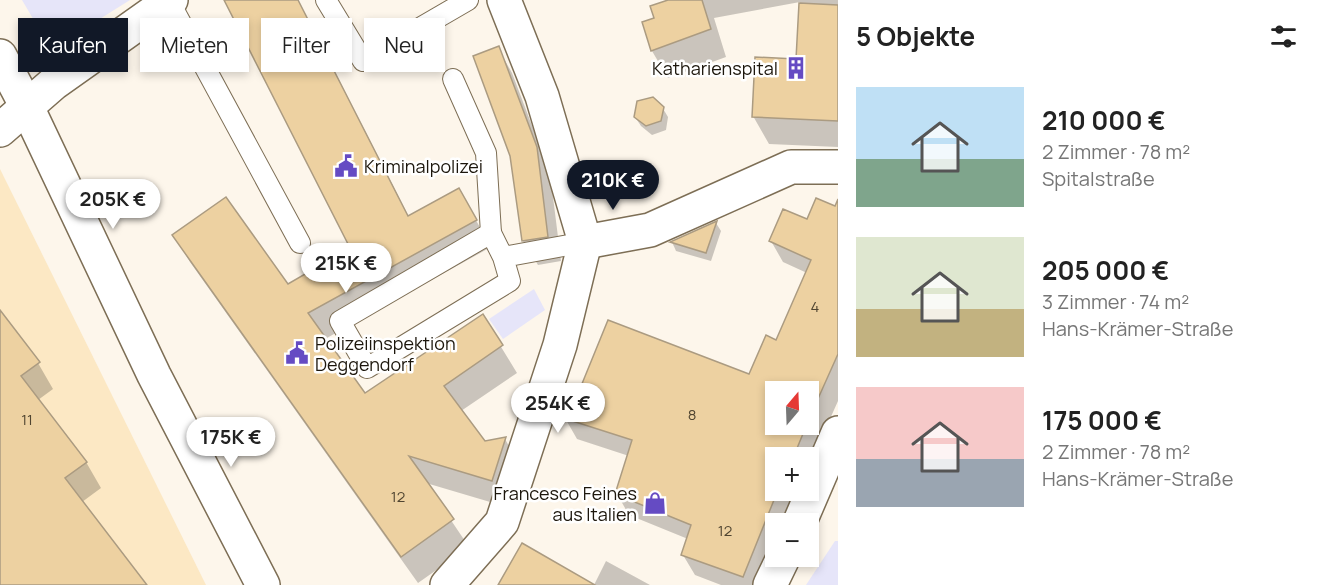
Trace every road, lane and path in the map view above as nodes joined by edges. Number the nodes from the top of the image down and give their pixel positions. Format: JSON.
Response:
{"nodes":[{"id":1,"x":169,"y":0,"type":"edge"},
{"id":2,"x":326,"y":0,"type":"edge"},
{"id":3,"x":468,"y":0,"type":"edge"},
{"id":4,"x":504,"y":0,"type":"edge"},
{"id":5,"x":0,"y":56,"type":"edge"},
{"id":6,"x":453,"y":79,"type":"dead end"},
{"id":7,"x":27,"y":107,"type":"junction"},
{"id":8,"x":0,"y":130,"type":"edge"},
{"id":9,"x":838,"y":167,"type":"edge"},
{"id":10,"x":491,"y":233,"type":"junction"},
{"id":11,"x":585,"y":242,"type":"junction"},
{"id":12,"x":300,"y":243,"type":"dead end"},
{"id":13,"x":502,"y":257,"type":"junction"},
{"id":14,"x":838,"y":433,"type":"edge"},
{"id":15,"x":804,"y":513,"type":"edge"},
{"id":16,"x":779,"y":567,"type":"edge"},
{"id":17,"x":262,"y":585,"type":"edge"},
{"id":18,"x":447,"y":585,"type":"edge"},
{"id":19,"x":770,"y":585,"type":"edge"}],
"edges":[{"from":1,"to":7,"type":"street"},
{"from":1,"to":12,"type":"lane"},
{"from":2,"to":3,"type":"lane"},
{"from":4,"to":11,"type":"street"},
{"from":5,"to":7,"type":"street"},
{"from":6,"to":10,"type":"lane"},
{"from":7,"to":8,"type":"street"},
{"from":7,"to":17,"type":"street"},
{"from":9,"to":11,"type":"street"},
{"from":10,"to":13,"type":"lane"},
{"from":10,"to":13,"type":"lane"},
{"from":11,"to":13,"type":"lane"},
{"from":11,"to":18,"type":"street"},
{"from":14,"to":15,"type":"street"},
{"from":16,"to":19,"type":"street"}]}
